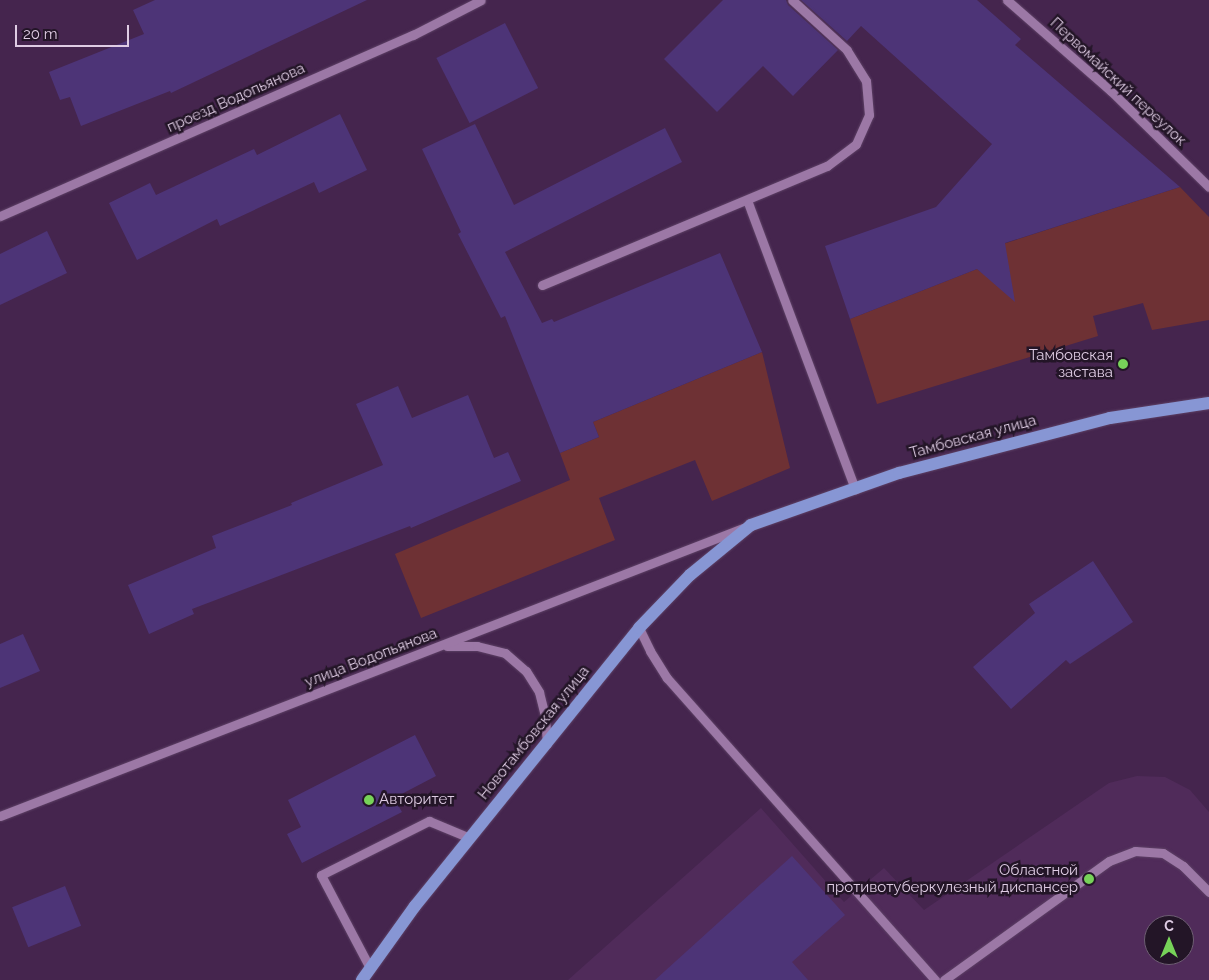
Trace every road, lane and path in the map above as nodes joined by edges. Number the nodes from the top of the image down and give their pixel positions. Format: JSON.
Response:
{"nodes":[{"id":1,"x":481,"y":0,"type":"edge"},
{"id":2,"x":792,"y":0,"type":"edge"},
{"id":3,"x":1008,"y":0,"type":"edge"},
{"id":4,"x":1209,"y":187,"type":"edge"},
{"id":5,"x":747,"y":200,"type":"junction"},
{"id":6,"x":0,"y":216,"type":"edge"},
{"id":7,"x":542,"y":285,"type":"dead end"},
{"id":8,"x":1209,"y":403,"type":"edge"},
{"id":9,"x":855,"y":489,"type":"junction"},
{"id":10,"x":751,"y":525,"type":"junction"},
{"id":11,"x":639,"y":628,"type":"junction"},
{"id":12,"x":439,"y":646,"type":"junction"},
{"id":13,"x":547,"y":744,"type":"junction"},
{"id":14,"x":0,"y":816,"type":"edge"},
{"id":15,"x":470,"y":838,"type":"junction"},
{"id":16,"x":1209,"y":892,"type":"edge"},
{"id":17,"x":370,"y":968,"type":"junction"},
{"id":18,"x":362,"y":980,"type":"edge"},
{"id":19,"x":935,"y":980,"type":"edge"},
{"id":20,"x":944,"y":980,"type":"edge"}],
"edges":[{"from":1,"to":6,"type":"street","name":"проезд Водопьянова"},
{"from":2,"to":5,"type":"street"},
{"from":3,"to":4,"type":"street","name":"Первомайский переулок"},
{"from":5,"to":7,"type":"street"},
{"from":5,"to":9,"type":"street"},
{"from":8,"to":9,"type":"main road","name":"Тамбовская улица"},
{"from":9,"to":10,"type":"main road","name":"Тамбовская улица"},
{"from":10,"to":11,"type":"main road","name":"Новотамбовская улица"},
{"from":10,"to":12,"type":"street","name":"улица Водопьянова"},
{"from":11,"to":13,"type":"main road","name":"Новотамбовская улица"},
{"from":11,"to":19,"type":"street"},
{"from":12,"to":13,"type":"street"},
{"from":12,"to":14,"type":"street","name":"улица Водопьянова"},
{"from":13,"to":15,"type":"main road","name":"Новотамбовская улица"},
{"from":15,"to":17,"type":"main road","name":"Новотамбовская улица"},
{"from":15,"to":17,"type":"street"},
{"from":16,"to":20,"type":"street"},
{"from":17,"to":18,"type":"main road","name":"Новотамбовская улица"}]}
